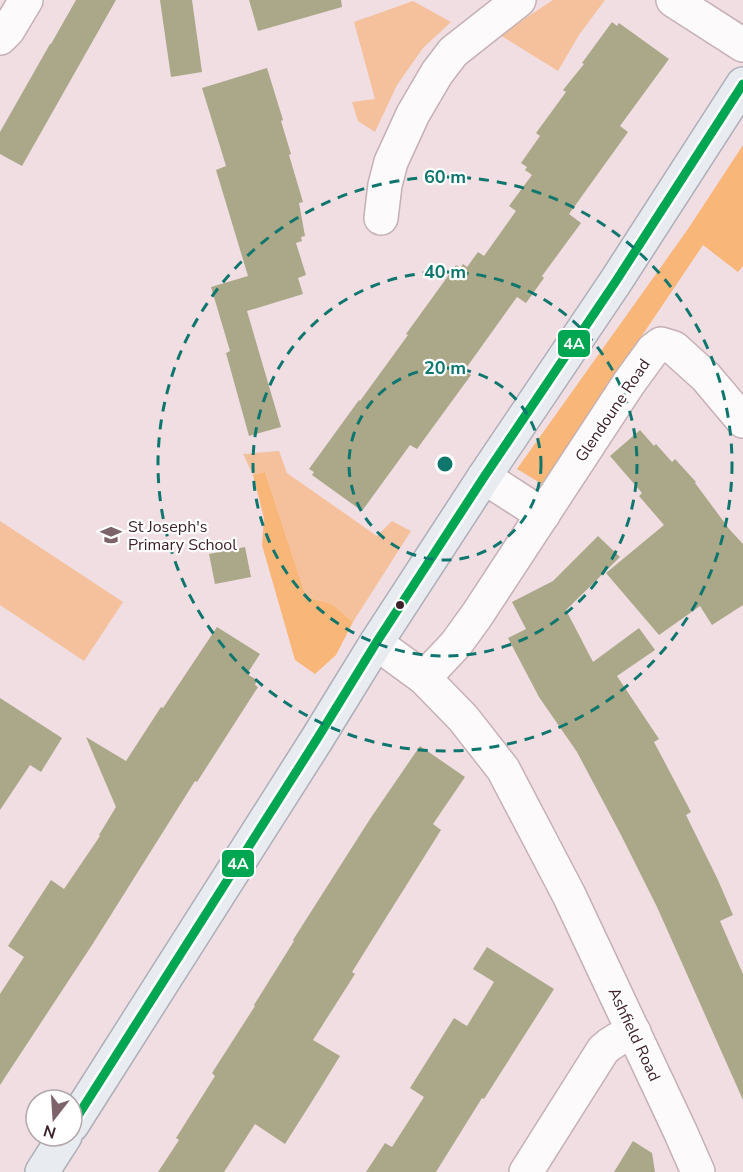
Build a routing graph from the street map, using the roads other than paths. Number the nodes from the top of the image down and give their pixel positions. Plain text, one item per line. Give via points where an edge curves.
1 (26, 0) edge
2 (519, 0) edge
3 (673, 0) edge
4 (0, 38) edge
5 (743, 45) edge
6 (743, 84) edge
7 (381, 218) dead end
8 (743, 421) edge
9 (483, 477) junction
10 (543, 515) junction
11 (376, 643) junction
12 (424, 678) junction
13 (634, 1032) junction
14 (84, 1106) edge
15 (57, 1148) edge
16 (42, 1172) edge
17 (526, 1172) edge
18 (698, 1172) edge

1 - 4 street
2 - 7 street via 453,52 437,73 391,162
3 - 5 street
6 - 9 main road
8 - 10 street, Glendoune Road via 706,377 674,348 661,344 629,383
9 - 10 street
9 - 11 main road
10 - 12 street, Glendoune Road via 456,644
11 - 12 street, Ashfield Road
11 - 14 main road
12 - 13 street, Ashfield Road via 463,718 502,769 569,895
13 - 17 street via 603,1050
13 - 18 street, Ashfield Road
15 - 16 main road

